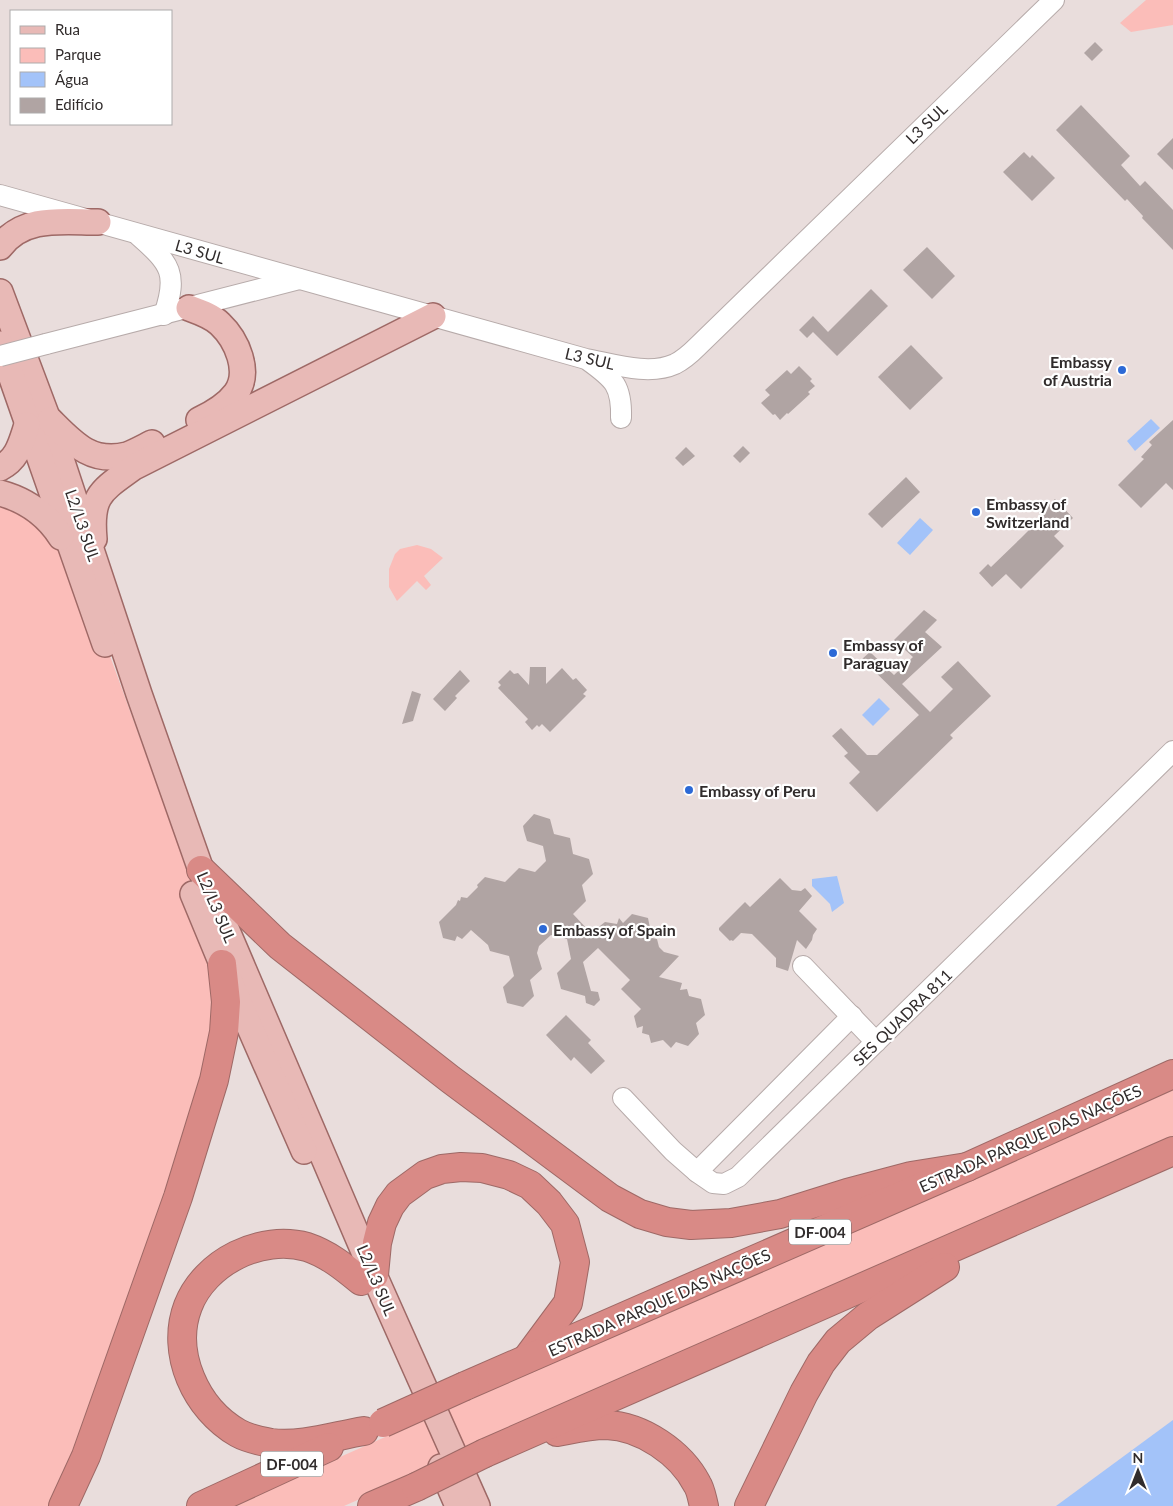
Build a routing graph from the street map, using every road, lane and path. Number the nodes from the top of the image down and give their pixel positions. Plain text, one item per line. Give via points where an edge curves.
1 (1054, 0) edge
2 (0, 195) edge
3 (98, 222) junction
4 (136, 233) junction
5 (0, 247) edge
6 (299, 280) junction
7 (0, 292) edge
8 (189, 308) junction
9 (164, 315) junction
10 (433, 316) junction
11 (0, 344) edge
12 (0, 356) edge
13 (586, 359) junction
14 (621, 418) dead end
15 (37, 421) junction
16 (0, 468) edge
17 (0, 493) edge
18 (85, 559) junction
19 (1173, 751) edge
20 (201, 870) junction
21 (222, 964) junction
22 (803, 966) dead end
23 (852, 1016) junction
24 (876, 1042) junction
25 (1173, 1074) edge
26 (623, 1098) dead end
27 (1173, 1151) edge
28 (967, 1167) junction
29 (697, 1172) junction
30 (1037, 1212) junction
31 (368, 1278) junction
32 (526, 1360) junction
33 (373, 1427) junction
34 (491, 1450) junction
35 (63, 1506) edge
36 (201, 1506) edge
37 (372, 1506) edge
38 (458, 1506) edge
39 (477, 1506) edge
40 (704, 1506) edge
41 (749, 1506) edge

1 - 13 street, L3 SUL via 678,363 666,368 640,368
2 - 3 street, L3 SUL
3 - 4 street, L3 SUL
3 - 5 main road via 35,224 20,228
4 - 6 street, L3 SUL
4 - 9 street via 155,250 170,273 172,287
6 - 8 street
6 - 10 street, L3 SUL
7 - 15 main road, L2/L3 SUL
8 - 9 street
8 - 15 main road via 219,323 232,339 241,362 242,380 236,393 222,406 128,454 112,457 96,456
9 - 12 street, bridge
10 - 13 street, L3 SUL
10 - 18 main road via 128,472 109,486 96,502
11 - 15 main road, L2/L3 SUL
13 - 14 street via 616,385
15 - 16 main road via 18,452
15 - 18 main road, L2/L3 SUL
17 - 18 main road via 35,508
18 - 20 main road, L2/L3 SUL via 139,694
18 - 21 main road, L2/L3 SUL via 187,879
19 - 24 street, SES QUADRA 811
20 - 28 highway via 280,946 380,1025 610,1198 640,1214 691,1225 731,1223 780,1214 911,1176
20 - 31 main road, L2/L3 SUL via 290,1075
21 - 31 main road, L2/L3 SUL
21 - 35 highway via 226,1002 224,1032 214,1080 171,1216 86,1456
22 - 23 street
23 - 24 street
23 - 29 street
24 - 29 street, SES QUADRA 811 via 738,1177 724,1184 712,1183
25 - 28 highway, ESTRADA PARQUE DAS NAÇÕES / DF-004
26 - 29 street, SES QUADRA 811
27 - 30 highway
28 - 32 highway, ESTRADA PARQUE DAS NAÇÕES / DF-004
30 - 34 highway
30 - 41 highway via 905,1291 838,1341 804,1393
31 - 32 highway via 380,1230 390,1206 399,1194 425,1175 452,1168 482,1168 509,1175 530,1186 565,1224 574,1262 568,1303
31 - 33 highway via 305,1247 271,1245 241,1253 214,1270 195,1293 185,1318 184,1348 190,1375 202,1400 216,1416 240,1434 270,1443 289,1444
31 - 38 main road, L2/L3 SUL
31 - 39 main road, L2/L3 SUL
32 - 33 highway, ESTRADA PARQUE DAS NAÇÕES / DF-004, bridge
33 - 36 highway, ESTRADA PARQUE DAS NAÇÕES / DF-004
34 - 37 highway, bridge
34 - 40 highway via 581,1427 608,1425 631,1431 660,1444 681,1460 698,1485

